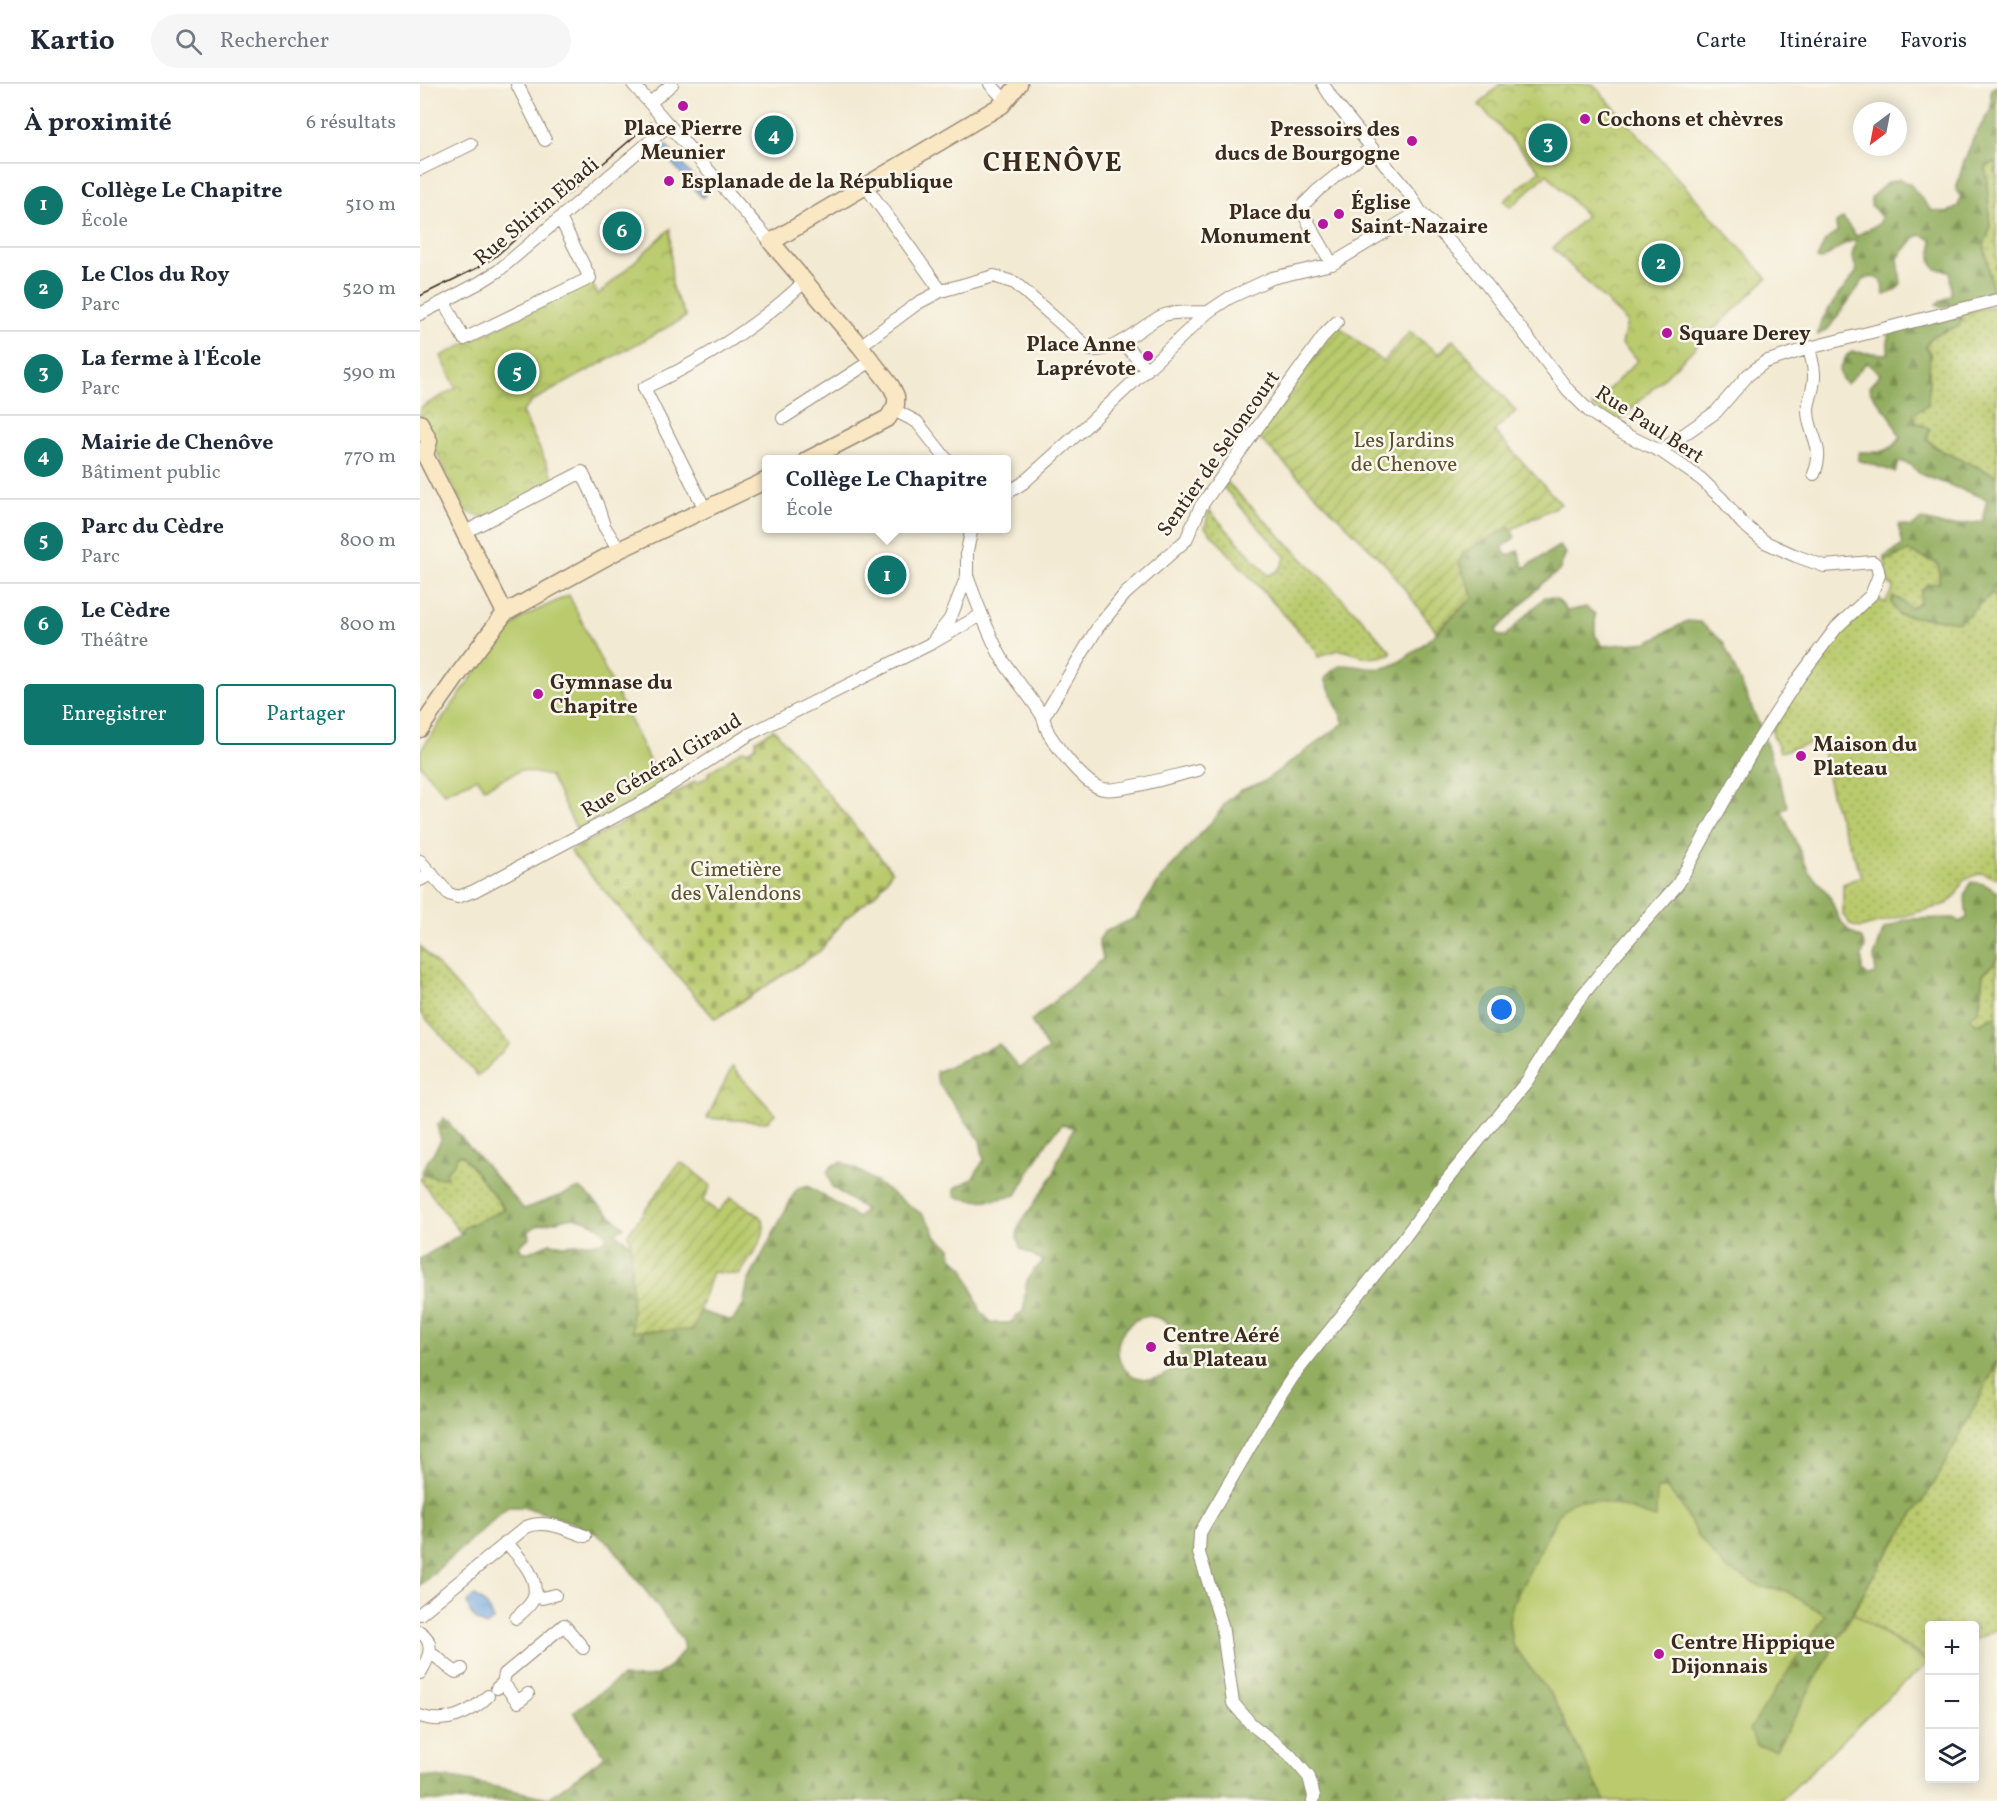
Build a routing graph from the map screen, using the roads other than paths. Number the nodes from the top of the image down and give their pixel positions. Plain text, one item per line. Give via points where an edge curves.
1 (517, 84) edge
2 (633, 84) edge
3 (660, 84) edge
4 (672, 84) edge
5 (990, 84) edge
6 (1019, 84) edge
7 (1323, 84) edge
8 (647, 100) junction
9 (1005, 101) junction
10 (669, 125) junction
11 (545, 140) dead end
12 (471, 144) dead end
13 (1371, 148) junction
14 (420, 169) edge
15 (866, 185) junction
16 (1420, 211) junction
17 (560, 218) junction
18 (771, 242) junction
19 (1332, 264) junction
20 (804, 282) junction
21 (941, 291) junction
22 (1997, 300) edge
23 (444, 302) junction
24 (1208, 312) junction
25 (420, 314) edge
26 (1337, 322) dead end
27 (1122, 341) junction
28 (860, 346) junction
29 (1809, 348) junction
30 (872, 361) junction
31 (1147, 370) junction
32 (894, 410) junction
33 (783, 418) dead end
34 (420, 423) edge
35 (1662, 452) junction
36 (423, 453) edge
37 (815, 455) edge
38 (944, 455) edge
39 (1814, 474) dead end
40 (762, 482) edge
41 (1011, 490) edge
42 (705, 509) junction
43 (465, 532) junction
44 (971, 533) edge
45 (619, 550) junction
46 (967, 576) junction
47 (505, 613) junction
48 (981, 615) junction
49 (932, 643) junction
50 (1043, 718) junction
51 (420, 729) edge
52 (1198, 770) dead end
53 (420, 861) edge
54 (432, 874) junction
55 (420, 880) edge
56 (585, 1536) dead end
57 (506, 1542) junction
58 (555, 1595) dead end
59 (534, 1596) junction
60 (420, 1614) edge
61 (516, 1618) dead end
62 (420, 1632) edge
63 (584, 1648) dead end
64 (430, 1653) junction
65 (462, 1669) dead end
66 (420, 1673) edge
67 (496, 1689) junction
68 (528, 1694) dead end
69 (420, 1716) edge
70 (1313, 1801) edge

1 - 11 street
2 - 8 street
3 - 8 street
4 - 8 street
5 - 9 street
6 - 9 street
7 - 13 street, Rue Paul Bert
8 - 10 street
9 - 15 street
10 - 17 street, Rue Shirin Ebadi
10 - 18 street
12 - 14 street
13 - 16 street, Rue Paul Bert
13 - 19 street via 1300,208
15 - 18 street
15 - 21 street
16 - 19 street
16 - 35 street, Rue Paul Bert via 1470,263 1561,381 1590,412
17 - 23 street, Rue Shirin Ebadi via 498,271
17 - 23 street via 590,278 464,339
18 - 20 street
19 - 24 street via 1272,278
20 - 28 street
20 - 42 street via 736,336 644,388
21 - 27 street via 994,276 1005,278 1091,350
21 - 28 street
22 - 29 street
23 - 25 street, Rue Shirin Ebadi
24 - 27 street via 1164,315
24 - 31 street
26 - 50 street, Sentier de Seloncourt via 1201,506 1186,540 1125,594 1098,627
27 - 31 street
28 - 30 street
29 - 35 street via 1774,358 1754,369 1716,412
29 - 39 street via 1814,379 1809,417 1819,448
30 - 32 street via 894,392
30 - 33 street
31 - 41 street
32 - 37 street via 878,424
32 - 38 street via 917,422
34 - 36 street via 429,441
35 - 70 street, Rue Paul Bert via 1701,479 1765,542 1824,566 1875,564 1878,580 1871,595 1824,643 1765,730 1678,884 1588,988 1527,1081 1294,1375 1200,1533 1199,1553 1222,1625 1233,1703 1309,1777
36 - 43 street
40 - 42 street
42 - 45 street
43 - 45 street via 582,472 604,526
43 - 47 street
44 - 46 street, Rue Général Giraud
45 - 47 street
46 - 48 street
46 - 49 street, Rue Général Giraud via 950,619
47 - 51 street
48 - 49 street, Rue Général Giraud
48 - 50 street via 1001,657
49 - 54 street, Rue Général Giraud via 750,735 650,798 474,891 458,897 449,894
50 - 52 street via 1048,732 1079,772 1105,790
53 - 54 street, Rue Général Giraud
54 - 55 street
56 - 57 street via 535,1524
57 - 59 street via 530,1572
57 - 60 street
58 - 59 street
59 - 61 street
62 - 64 street via 427,1638
63 - 67 street via 564,1625 505,1674
64 - 65 street via 456,1672
64 - 66 street
67 - 68 street via 518,1702
67 - 69 street via 477,1707 456,1717 431,1720

